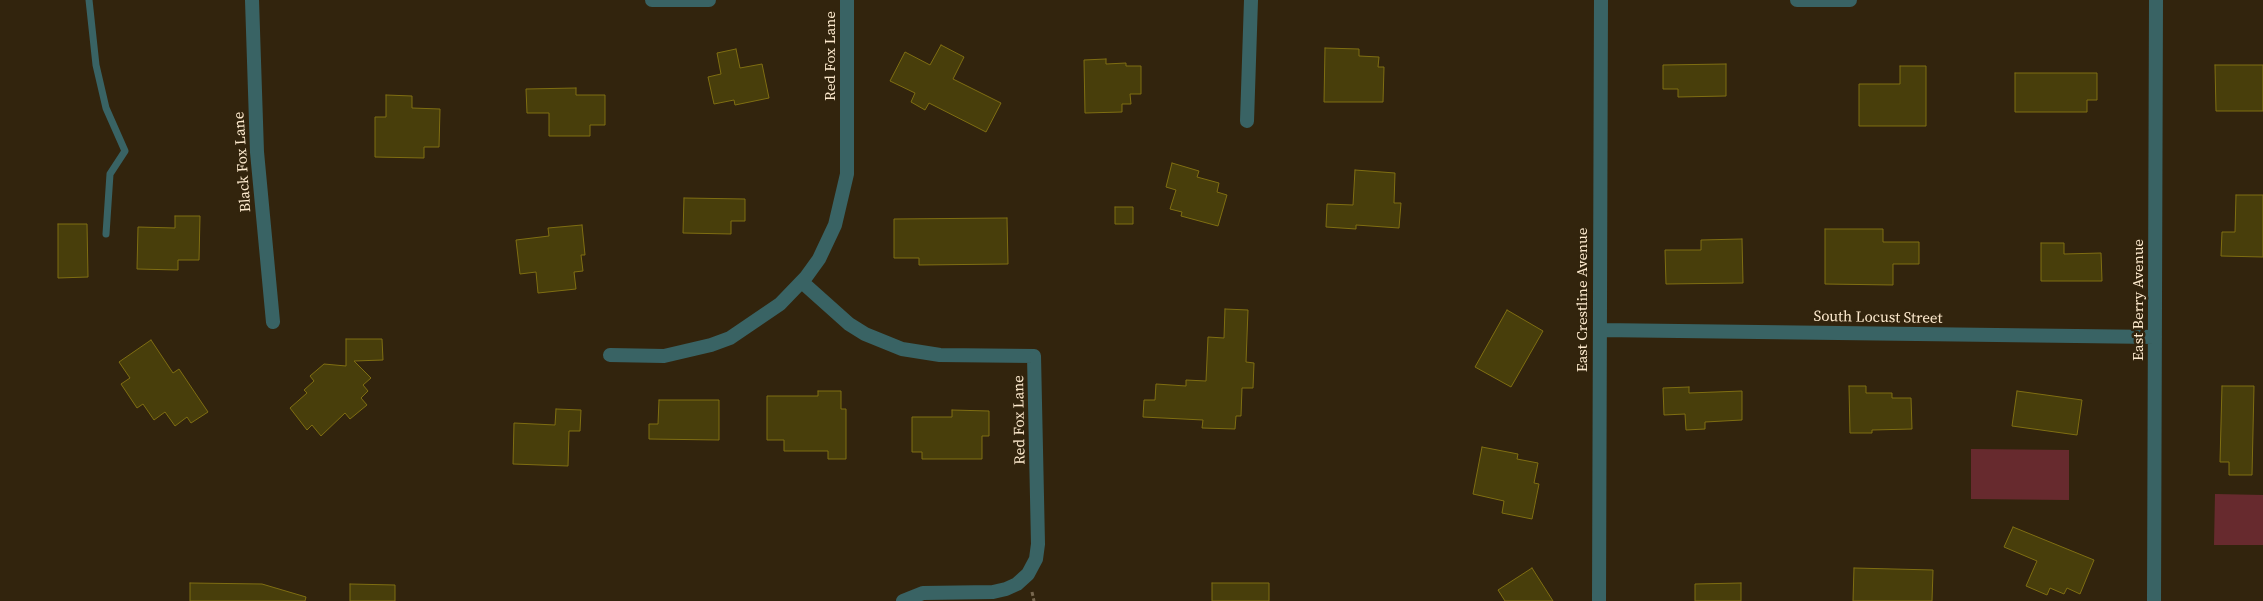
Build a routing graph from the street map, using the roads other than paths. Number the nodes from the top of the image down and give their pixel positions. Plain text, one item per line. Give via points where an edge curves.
1 (89, 0) edge
2 (252, 0) edge
3 (652, 0) edge
4 (709, 0) edge
5 (847, 0) edge
6 (1250, 0) edge
7 (1600, 0) edge
8 (1797, 0) edge
9 (1850, 0) edge
10 (2156, 0) edge
11 (1247, 121) dead end
12 (106, 234) dead end
13 (802, 282) junction
14 (273, 322) dead end
15 (1600, 330) junction
16 (2155, 337) junction
17 (610, 355) dead end
18 (903, 601) edge
19 (1599, 601) edge
20 (2154, 601) edge

1 - 12 lane via 96,65 106,108 125,151 110,174
2 - 14 street, Black Fox Lane via 257,152
3 - 4 street
5 - 13 street, Red Fox Lane via 847,174 835,225 819,259
6 - 11 street
7 - 15 street, East Crestline Avenue
8 - 9 street
10 - 16 street, East Berry Avenue
13 - 17 street, Red Fox Lane via 780,304 747,328 711,345 664,356
13 - 18 street, Red Fox Lane via 849,324 902,349 940,355 1034,356 1038,544 1036,559 1028,574 1017,584 1000,591 923,593
15 - 16 street, South Locust Street
15 - 19 street, East Crestline Avenue
16 - 20 street, East Berry Avenue

